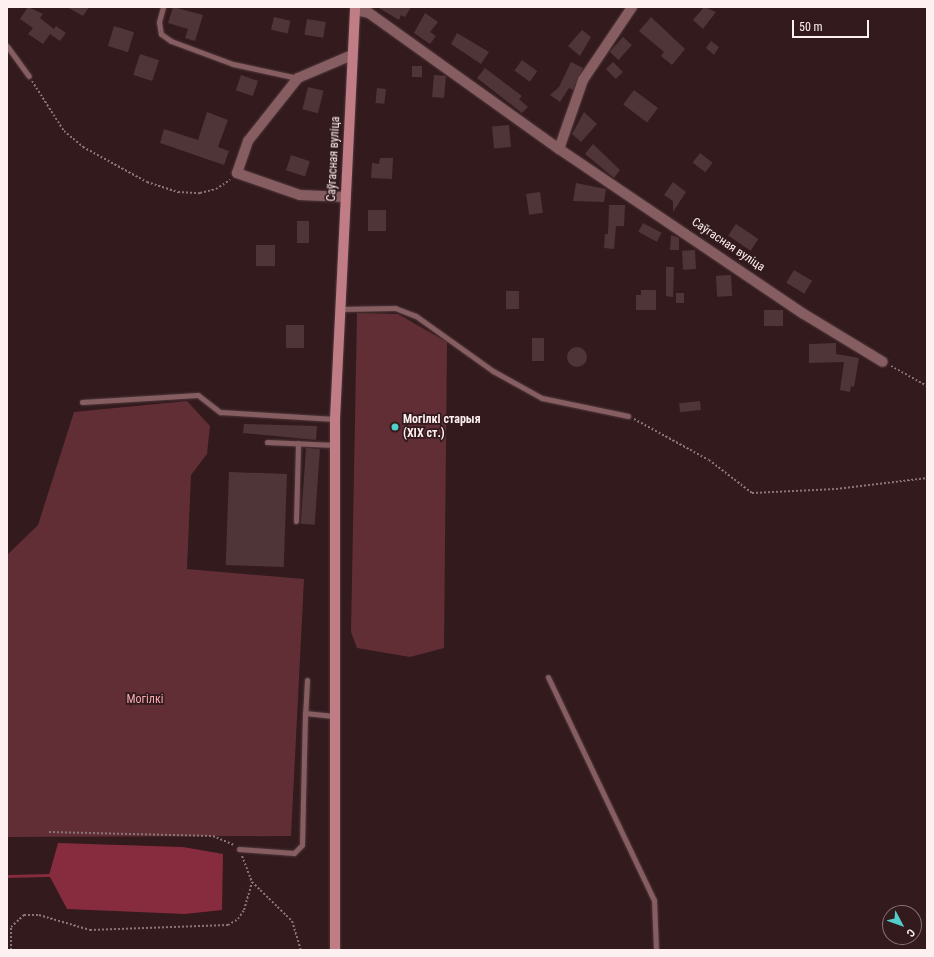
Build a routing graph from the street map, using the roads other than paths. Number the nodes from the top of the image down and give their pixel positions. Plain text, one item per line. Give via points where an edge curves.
1 (163, 7) edge
2 (632, 7) edge
3 (355, 8) edge
4 (7, 46) edge
5 (352, 55) junction
6 (29, 76) road end
7 (298, 78) junction
8 (559, 149) junction
9 (345, 197) junction
10 (340, 309) junction
11 (883, 362) road end
12 (82, 402) dead end
13 (628, 416) road end
14 (335, 419) junction
15 (267, 442) dead end
16 (298, 443) junction
17 (335, 445) junction
18 (296, 522) dead end
19 (548, 677) dead end
20 (307, 680) dead end
21 (305, 713) junction
22 (336, 716) junction
23 (239, 849) road end
24 (335, 950) edge
25 (656, 950) edge

1 - 7 lane via 159,22 161,34 171,41 234,64
2 - 8 street via 583,80
3 - 5 main road, Саўгасная вуліца
3 - 8 street, Саўгасная вуліца via 369,13
4 - 6 lane
5 - 7 street
5 - 9 main road, Саўгасная вуліца
7 - 9 street via 248,141 237,173 300,195
8 - 11 street, Саўгасная вуліца via 804,314
9 - 10 main road, Саўгасная вуліца
10 - 13 lane via 394,308 416,316 493,371 542,398
10 - 14 main road, Саўгасная вуліца
12 - 14 lane via 198,395 220,412
14 - 17 main road, Саўгасная вуліца
15 - 16 lane
16 - 17 lane
16 - 18 lane
17 - 22 main road, Саўгасная вуліца
19 - 25 lane via 654,900
20 - 21 lane
21 - 22 lane
21 - 23 lane via 302,845 294,853
22 - 24 main road, Саўгасная вуліца

